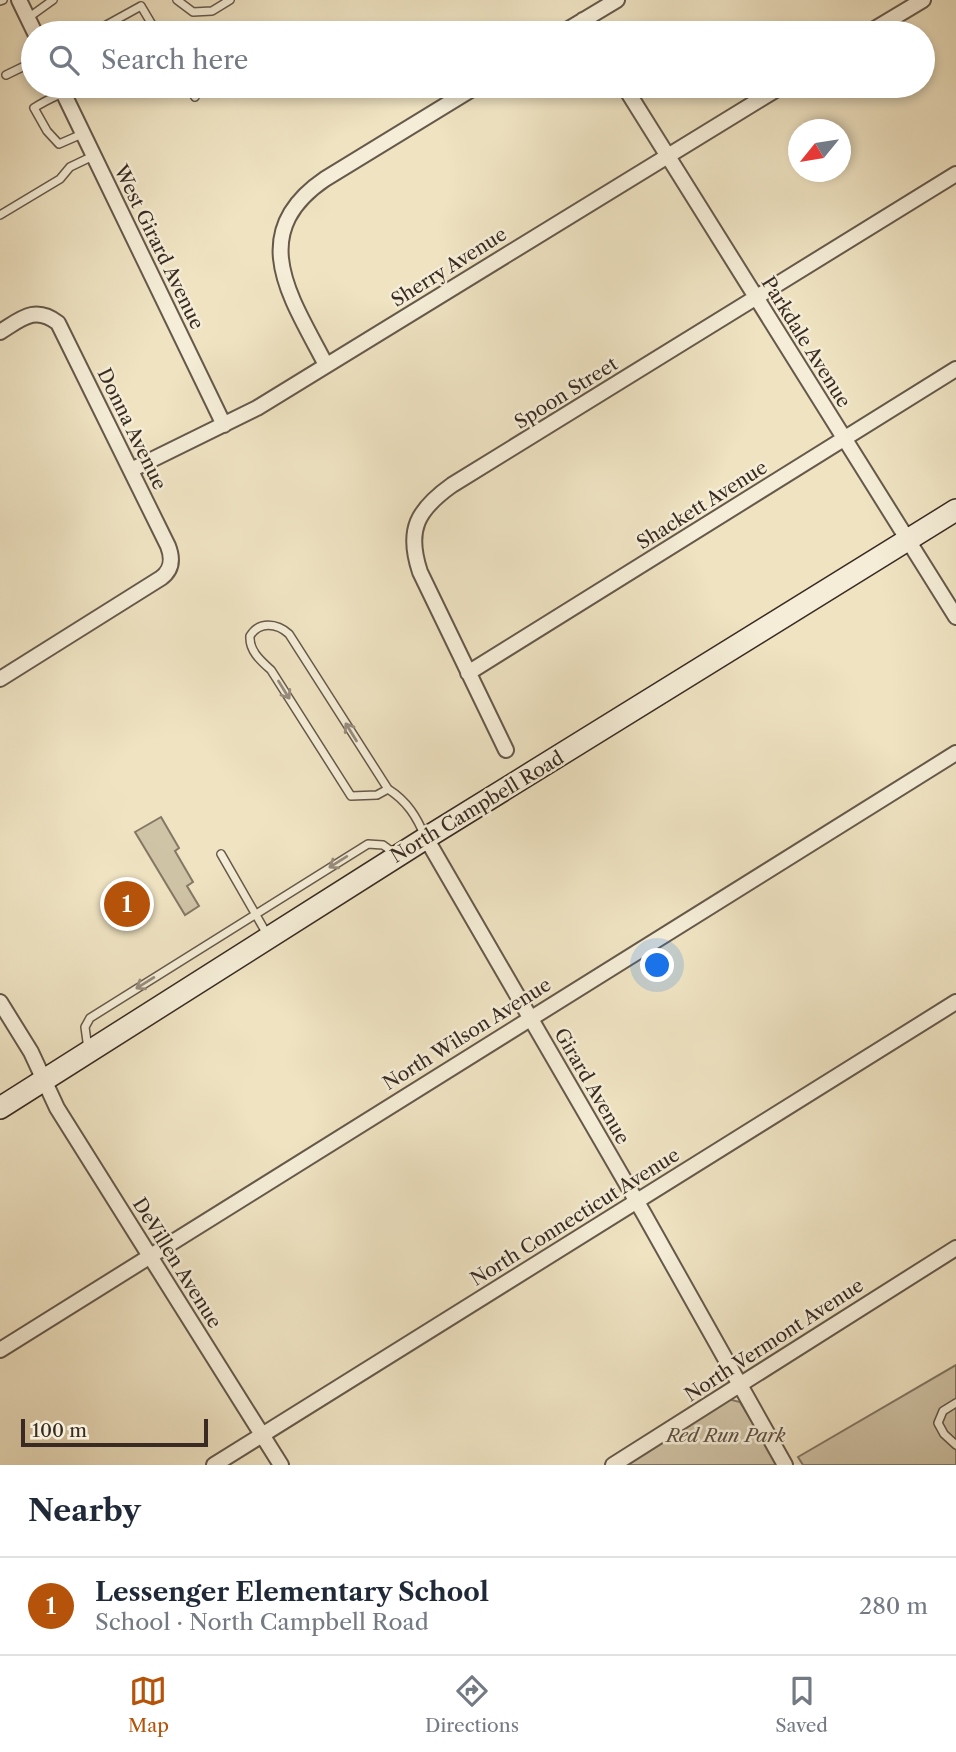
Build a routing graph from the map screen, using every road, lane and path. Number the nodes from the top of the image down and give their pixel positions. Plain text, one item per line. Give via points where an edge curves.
1 (19, 0) edge
2 (53, 0) edge
3 (177, 0) edge
4 (230, 0) edge
5 (617, 0) edge
6 (923, 0) edge
7 (27, 18) junction
8 (29, 21) edge
9 (114, 21) edge
10 (150, 21) edge
11 (594, 21) edge
12 (888, 21) edge
13 (21, 68) edge
14 (6, 75) dead end
15 (49, 98) edge
16 (70, 98) edge
17 (457, 98) edge
18 (632, 98) edge
19 (762, 98) edge
20 (83, 134) junction
21 (668, 155) junction
22 (94, 156) junction
23 (956, 174) edge
24 (0, 215) edge
25 (757, 298) junction
26 (0, 332) edge
27 (326, 365) junction
28 (956, 369) edge
29 (225, 425) junction
30 (844, 439) junction
31 (131, 470) junction
32 (956, 510) edge
33 (908, 541) junction
34 (956, 617) edge
35 (468, 673) junction
36 (0, 679) edge
37 (506, 750) dead end
38 (956, 753) edge
39 (388, 789) junction
40 (426, 838) junction
41 (221, 854) dead end
42 (398, 856) junction
43 (256, 914) junction
44 (268, 937) junction
45 (0, 1002) edge
46 (956, 1002) edge
47 (530, 1018) junction
48 (88, 1053) junction
49 (43, 1080) junction
50 (0, 1108) edge
51 (637, 1201) junction
52 (956, 1248) edge
53 (150, 1256) junction
54 (0, 1350) edge
55 (741, 1385) junction
56 (956, 1403) edge
57 (262, 1435) junction
58 (956, 1445) edge
59 (214, 1465) edge
60 (281, 1465) edge
61 (613, 1465) edge
62 (785, 1465) edge

1 - 7 street
2 - 7 lane
3 - 4 lane via 193,12 212,11
5 - 11 street
6 - 12 street
7 - 8 street
9 - 10 lane via 141,6
13 - 14 lane
15 - 20 lane via 34,108 59,144
16 - 20 street, West Girard Avenue
17 - 27 street via 311,188 294,205 279,249 282,271
18 - 21 street, Parkdale Avenue
19 - 21 street, Sherry Avenue
20 - 22 street, West Girard Avenue
21 - 25 street, Parkdale Avenue
21 - 27 street, Sherry Avenue
22 - 24 lane
22 - 29 street, West Girard Avenue
23 - 25 street, Spoon Street
25 - 30 street, Parkdale Avenue
25 - 35 street, Spoon Street via 452,485 424,509 413,537 414,553
26 - 31 street, Donna Avenue via 29,315 44,314 58,323
27 - 29 street, Sherry Avenue
28 - 30 street, Shackett Avenue
29 - 31 street, Sherry Avenue
30 - 33 street, Parkdale Avenue
30 - 35 street, Shackett Avenue
31 - 36 street, Donna Avenue via 171,553 169,569 154,583
32 - 33 street, North Campbell Road
33 - 34 street, Parkdale Avenue
33 - 40 street, North Campbell Road
35 - 37 street, Spoon Street
38 - 47 street, North Wilson Avenue
39 -> 39 lane via 289,634 279,626 257,627 250,636 251,648 271,670 351,796 377,795
39 - 40 lane via 406,803
40 - 42 street, North Campbell Road
40 - 47 street, Girard Avenue
41 - 43 lane
42 -> 43 lane via 383,845 368,844
42 - 44 street, North Campbell Road
43 - 44 lane
43 -> 48 lane via 90,1018 85,1027
44 - 48 street, North Campbell Road
45 - 49 street, DeVillen Avenue
46 - 51 street, North Connecticut Avenue
47 - 51 street, Girard Avenue
47 - 53 street, North Wilson Avenue
48 - 49 street, North Campbell Road
49 - 50 street, North Campbell Road
49 - 53 street, DeVillen Avenue
51 - 55 street, Girard Avenue
51 - 57 street, North Connecticut Avenue
52 - 55 street, North Vermont Avenue
53 - 54 street, North Wilson Avenue
53 - 57 street, DeVillen Avenue
55 - 61 street, North Vermont Avenue
55 - 62 street, Girard Avenue
56 - 58 lane via 943,1411 938,1423
57 - 59 street, North Connecticut Avenue
57 - 60 street, DeVillen Avenue

